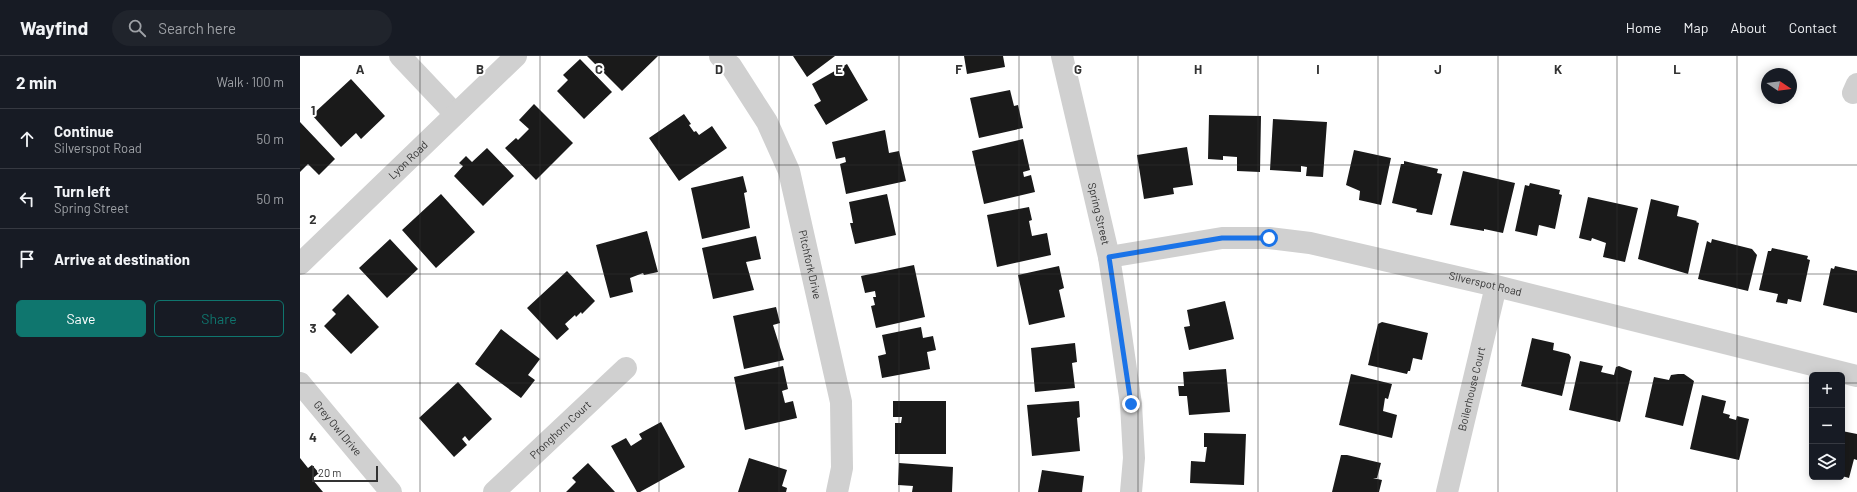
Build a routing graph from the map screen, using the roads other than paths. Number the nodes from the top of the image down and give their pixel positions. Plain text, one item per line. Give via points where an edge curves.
1 (400, 56) edge
2 (516, 56) edge
3 (720, 56) edge
4 (1062, 56) edge
5 (455, 114) junction
6 (1109, 257) junction
7 (300, 264) edge
8 (1496, 286) junction
9 (626, 368) dead end
10 (1857, 376) edge
11 (300, 383) edge
12 (391, 492) edge
13 (494, 492) edge
14 (837, 492) edge
15 (1131, 492) edge
16 (1447, 492) edge

1 - 5 street
2 - 5 street, Lyon Road
3 - 14 street, Pitchfork Drive via 731,66 767,122 790,171 841,402 842,468
4 - 6 street, Spring Street
5 - 7 street, Lyon Road
6 - 8 street, Silverspot Road via 1222,238 1269,238 1310,243
6 - 15 street, Spring Street via 1131,404 1134,458
8 - 10 street, Silverspot Road
8 - 16 street, Boilerhouse Court
9 - 13 street, Pronghorn Court
11 - 12 street, Grey Owl Drive

